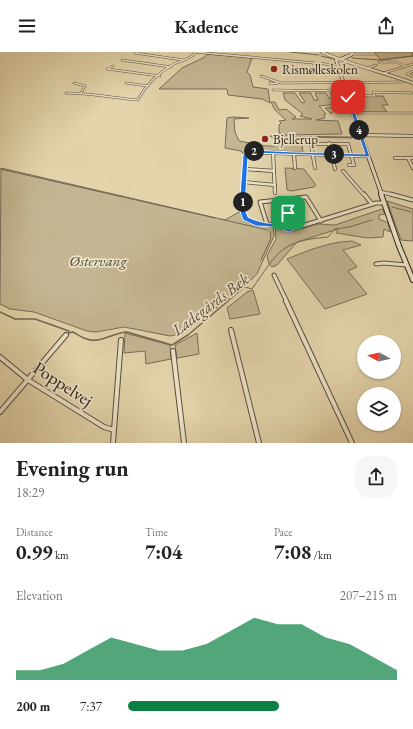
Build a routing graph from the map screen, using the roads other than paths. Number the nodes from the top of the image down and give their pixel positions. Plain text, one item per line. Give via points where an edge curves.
1 (137, 52) edge
2 (196, 52) edge
3 (322, 52) edge
4 (352, 53) edge
5 (375, 54) dead end
6 (122, 60) dead end
7 (183, 60) junction
8 (338, 61) junction
9 (379, 62) dead end
10 (314, 63) junction
11 (376, 64) dead end
12 (413, 64) edge
13 (113, 66) dead end
14 (171, 66) junction
15 (406, 66) junction
16 (318, 69) dead end
17 (366, 69) junction
18 (413, 72) edge
19 (384, 73) junction
20 (160, 76) junction
21 (262, 76) dead end
22 (413, 76) edge
23 (358, 78) dead end
24 (270, 82) dead end
25 (343, 82) junction
26 (360, 82) junction
27 (403, 82) dead end
28 (74, 83) dead end
29 (126, 83) dead end
30 (278, 83) junction
31 (413, 83) edge
32 (148, 86) junction
33 (273, 90) dead end
34 (346, 90) junction
35 (66, 93) dead end
36 (81, 93) junction
37 (412, 93) edge
38 (348, 95) junction
39 (354, 113) junction
40 (413, 113) edge
41 (361, 135) junction
42 (413, 136) edge
43 (329, 143) junction
44 (273, 152) junction
45 (313, 153) junction
46 (294, 154) junction
47 (331, 154) junction
48 (351, 154) junction
49 (368, 156) junction
50 (395, 158) dead end
51 (408, 158) junction
52 (413, 158) edge
53 (349, 165) dead end
54 (295, 168) dead end
55 (315, 168) dead end
56 (413, 168) edge
57 (245, 169) junction
58 (335, 169) dead end
59 (274, 171) junction
60 (343, 171) dead end
61 (244, 182) junction
62 (274, 185) junction
63 (381, 192) junction
64 (275, 193) dead end
65 (283, 200) junction
66 (413, 200) edge
67 (385, 203) junction
68 (372, 204) junction
69 (321, 221) junction
70 (266, 224) junction
71 (294, 229) junction
72 (376, 264) dead end
73 (406, 265) junction
74 (274, 275) dead end
75 (413, 280) edge
76 (231, 330) dead end
77 (66, 335) dead end
78 (122, 340) dead end
79 (173, 351) dead end
80 (0, 357) edge
81 (28, 380) junction
82 (0, 412) edge
83 (114, 430) junction
84 (114, 443) edge
85 (184, 443) edge
86 (259, 443) edge
87 (352, 443) edge

1 - 7 street via 135,53
2 - 7 street
2 - 10 street
3 - 8 street
4 - 5 street
4 - 8 street
6 - 14 street
7 - 14 street
8 - 10 street
8 - 17 street
8 - 25 street
9 - 15 street via 397,62
10 - 16 street via 314,68
11 - 17 street
12 - 15 street
13 - 20 street via 107,69
14 - 20 street
15 - 19 street
17 - 19 street
18 - 22 street via 407,74
19 - 31 street
20 - 32 street
21 - 30 street
23 - 26 street
24 - 30 street
25 - 26 street
25 - 30 street
25 - 34 street
26 - 27 street
28 - 36 street via 85,86
29 - 32 street
32 - 36 street via 141,92 138,100
33 - 34 street
34 - 38 street
35 - 36 street
37 - 38 street via 373,92 375,96
38 - 39 street
39 - 40 street
39 - 41 street
41 - 42 street
41 - 49 street
43 - 45 street via 311,144
43 - 47 street
43 - 48 street via 348,144
44 - 46 street
44 - 57 street via 249,152 246,155
44 - 59 street
45 - 46 street
45 - 47 street
45 - 55 street
46 - 54 street
47 - 48 street
47 - 58 street
48 - 49 street
48 - 53 street via 354,165
49 - 63 street
50 - 51 street
51 - 52 street
51 - 56 street
57 - 59 street
57 - 61 street
59 - 62 street
60 - 68 street
61 - 62 street
61 - 70 street via 243,214 251,222
62 - 64 street
63 - 66 street
63 - 67 street
65 - 69 street via 306,197
65 - 70 street via 260,202
65 - 71 street
67 - 68 street
67 - 73 street
68 - 69 street
69 - 71 street
70 - 71 street
72 - 73 street
73 - 75 street
74 - 87 street
76 - 86 street
77 - 81 street
78 - 83 street
79 - 85 street
80 - 81 street, Poppelvej
81 - 82 street
81 - 83 street, Poppelvej via 104,427
83 - 84 street

